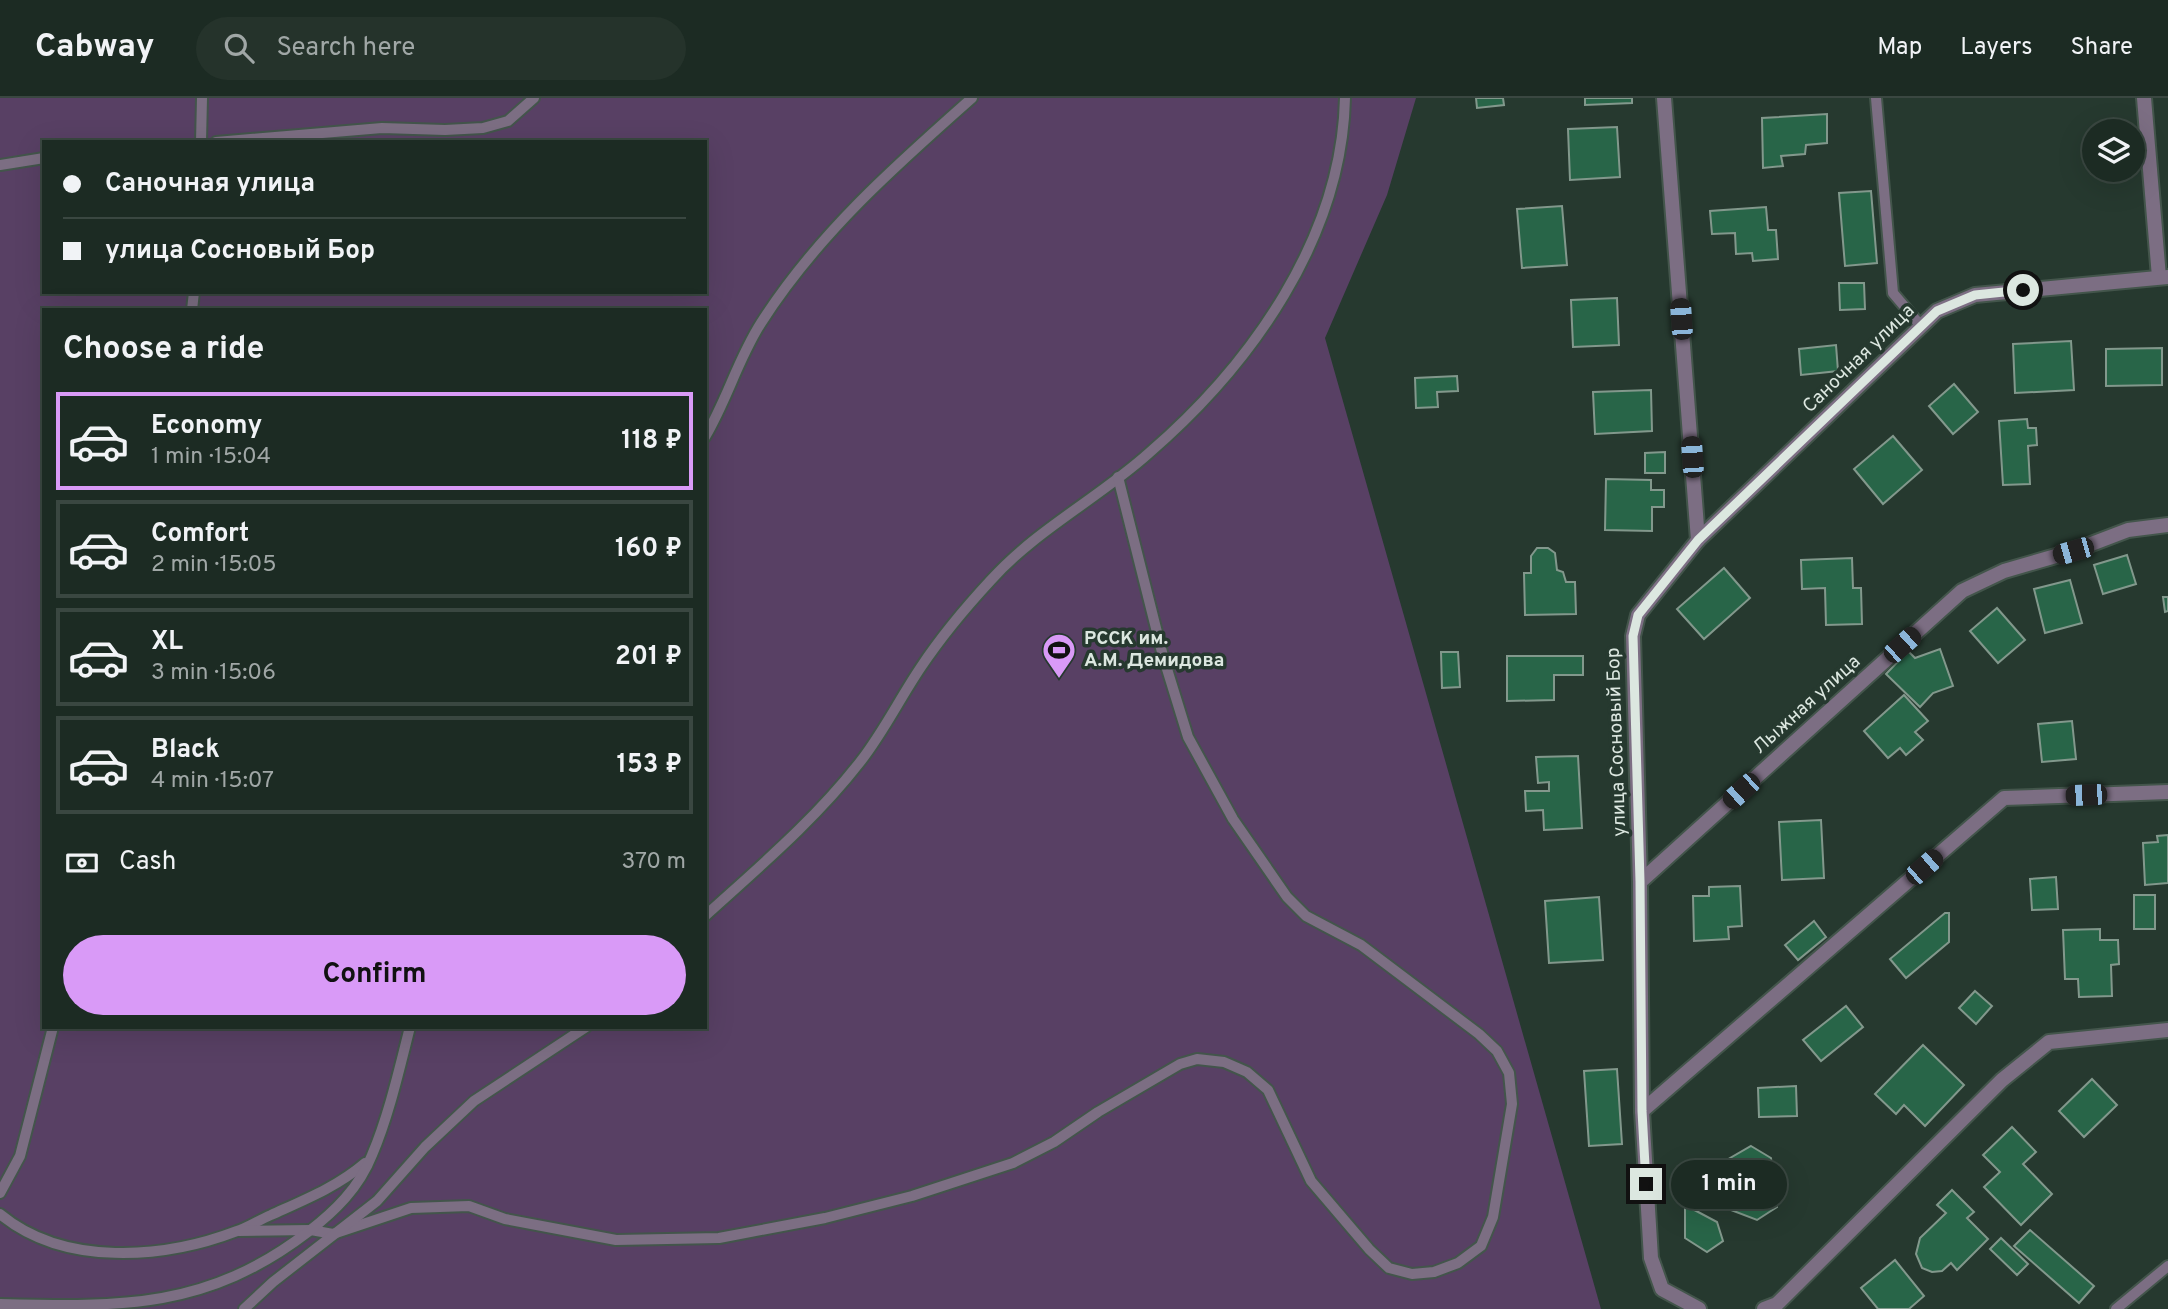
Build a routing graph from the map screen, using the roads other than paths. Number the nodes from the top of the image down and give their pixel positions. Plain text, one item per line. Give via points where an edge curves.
1 (202, 98) edge
2 (534, 98) edge
3 (972, 98) edge
4 (1345, 98) edge
5 (1664, 98) edge
6 (1876, 98) edge
7 (2144, 98) edge
8 (201, 140) edge
9 (240, 140) edge
10 (42, 158) edge
11 (0, 165) edge
12 (2163, 277) edge
13 (1921, 326) junction
14 (707, 433) edge
15 (1118, 477) junction
16 (2168, 525) edge
17 (1698, 540) junction
18 (2168, 792) edge
19 (1640, 881) junction
20 (707, 914) edge
21 (53, 1029) edge
22 (409, 1029) edge
23 (583, 1029) edge
24 (2168, 1030) edge
25 (1642, 1111) junction
26 (372, 1156) junction
27 (0, 1193) edge
28 (0, 1214) edge
29 (311, 1230) junction
30 (239, 1231) junction
31 (333, 1234) junction
32 (275, 1256) junction
33 (2168, 1266) edge
34 (287, 1270) junction
35 (0, 1304) edge
36 (157, 1306) edge
37 (1694, 1308) edge
38 (244, 1309) edge
39 (1765, 1309) edge
40 (2116, 1309) edge

1 - 8 lane
2 - 9 lane via 508,121 483,128 382,128
3 - 14 lane via 825,237 761,323
4 - 15 lane via 1342,142 1329,193 1294,276 1265,326 1199,405
5 - 17 street
6 - 13 lane via 1893,293
7 - 12 street
10 - 11 lane
12 - 13 street, Саночная улица via 1975,295 1937,311
13 - 17 street, Саночная улица
15 - 20 lane via 1060,519 991,580 922,664 852,771 807,824
15 - 31 lane via 1188,737 1233,820 1287,897 1307,916 1361,945 1479,1034 1497,1051 1509,1073 1512,1104 1493,1217 1481,1246 1458,1263 1434,1272 1412,1274 1390,1268 1368,1249 1311,1181 1268,1090 1247,1072 1224,1062 1197,1059 1180,1064 1013,1163 825,1218 719,1238 616,1240 505,1219 469,1206 411,1208
16 - 19 street, Лыжная улица via 2128,530 2004,571 1962,591
17 - 19 street, улица Сосновый Бор via 1638,615 1633,636
18 - 25 street via 2004,798
19 - 25 street, улица Сосновый Бор
21 - 27 lane via 20,1156
22 - 26 lane
23 - 31 lane via 474,1101 377,1201
24 - 39 street via 2049,1042 2002,1080 1777,1304
25 - 37 street, улица Сосновый Бор via 1651,1258 1662,1289
26 - 29 lane via 354,1188
26 - 30 lane via 335,1185
28 - 30 lane via 54,1243 97,1252 171,1248
29 - 30 lane
29 - 31 lane
29 - 32 lane
31 - 34 lane
32 - 34 lane
32 - 36 lane via 210,1290
33 - 40 lane
34 - 38 lane
35 - 36 lane

